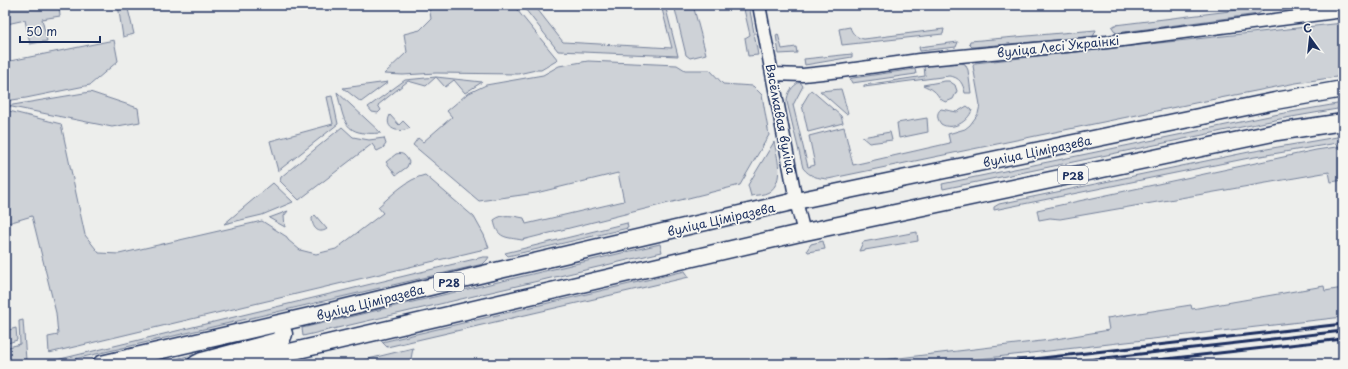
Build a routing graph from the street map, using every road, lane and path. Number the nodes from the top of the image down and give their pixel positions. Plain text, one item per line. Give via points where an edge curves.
1 (759, 5) edge
2 (1343, 11) edge
3 (773, 74) junction
4 (1343, 90) edge
5 (1343, 122) edge
6 (796, 201) junction
7 (804, 232) junction
8 (280, 323) junction
9 (102, 364) edge
10 (196, 364) edge
11 (238, 364) edge

1 - 3 street, Вясёлкавая вуліца
2 - 3 street, вуліца Лесі Украінкі via 1107,42 919,60 803,75
3 - 6 street, Вясёлкавая вуліца
4 - 6 main road, вуліца Ціміразева / Р28 via 1275,101
5 - 7 main road, Р28 via 1269,134
6 - 7 street, Вясёлкавая вуліца
6 - 8 main road, вуліца Ціміразева / Р28
7 - 11 main road, Р28
8 - 9 main road, вуліца Ціміразева / Р28
8 - 10 main road via 284,334 277,342

